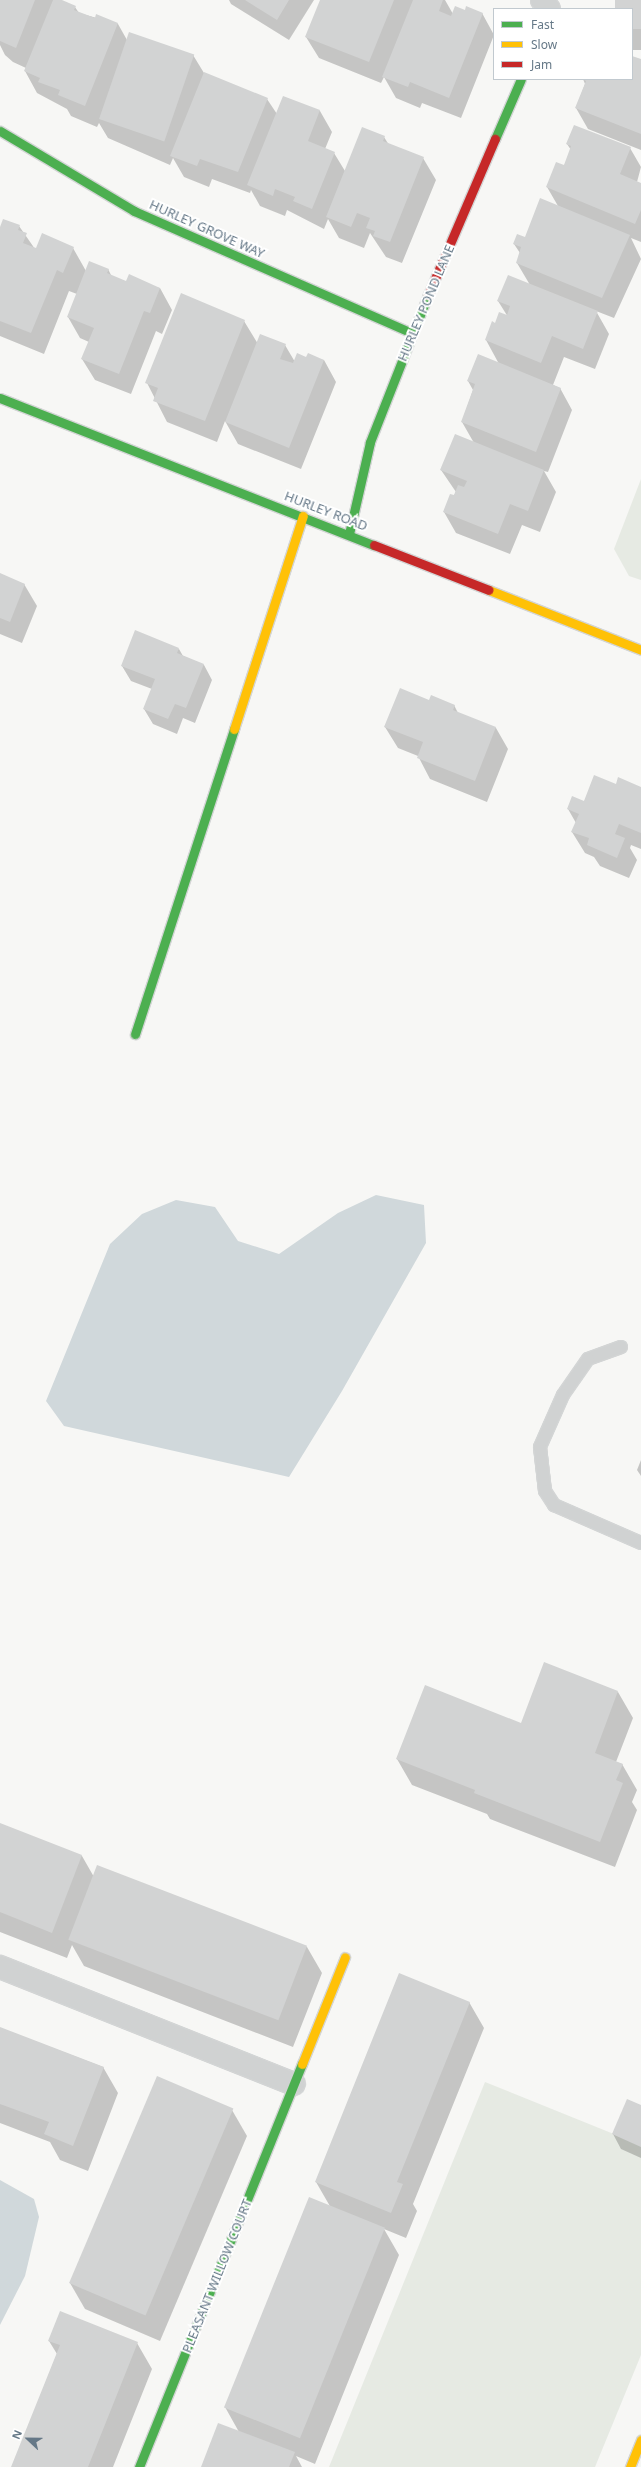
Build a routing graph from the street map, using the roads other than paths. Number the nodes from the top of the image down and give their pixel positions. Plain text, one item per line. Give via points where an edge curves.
1 (542, 0) edge
2 (548, 8) edge
3 (521, 80) edge
4 (0, 131) edge
5 (412, 333) junction
6 (0, 398) edge
7 (303, 516) junction
8 (349, 534) junction
9 (641, 650) edge
10 (135, 1034) dead end
11 (621, 1347) dead end
12 (641, 1543) edge
13 (345, 1957) dead end
14 (0, 1967) edge
15 (294, 2084) junction
16 (641, 2440) edge
17 (140, 2467) edge
18 (630, 2467) edge

1 - 2 street
3 - 5 street, HURLEY POND LANE
4 - 5 street, HURLEY GROVE WAY via 134,211
5 - 8 street, HURLEY POND LANE via 370,442
6 - 7 street, HURLEY ROAD
7 - 8 street, HURLEY ROAD
7 - 10 street
8 - 9 street, HURLEY ROAD
11 - 12 lane via 588,1359 564,1395 540,1447 545,1491 554,1505
13 - 15 street, PLEASANT WILLOW COURT
14 - 15 street
15 - 17 street, PLEASANT WILLOW COURT
16 - 18 street

